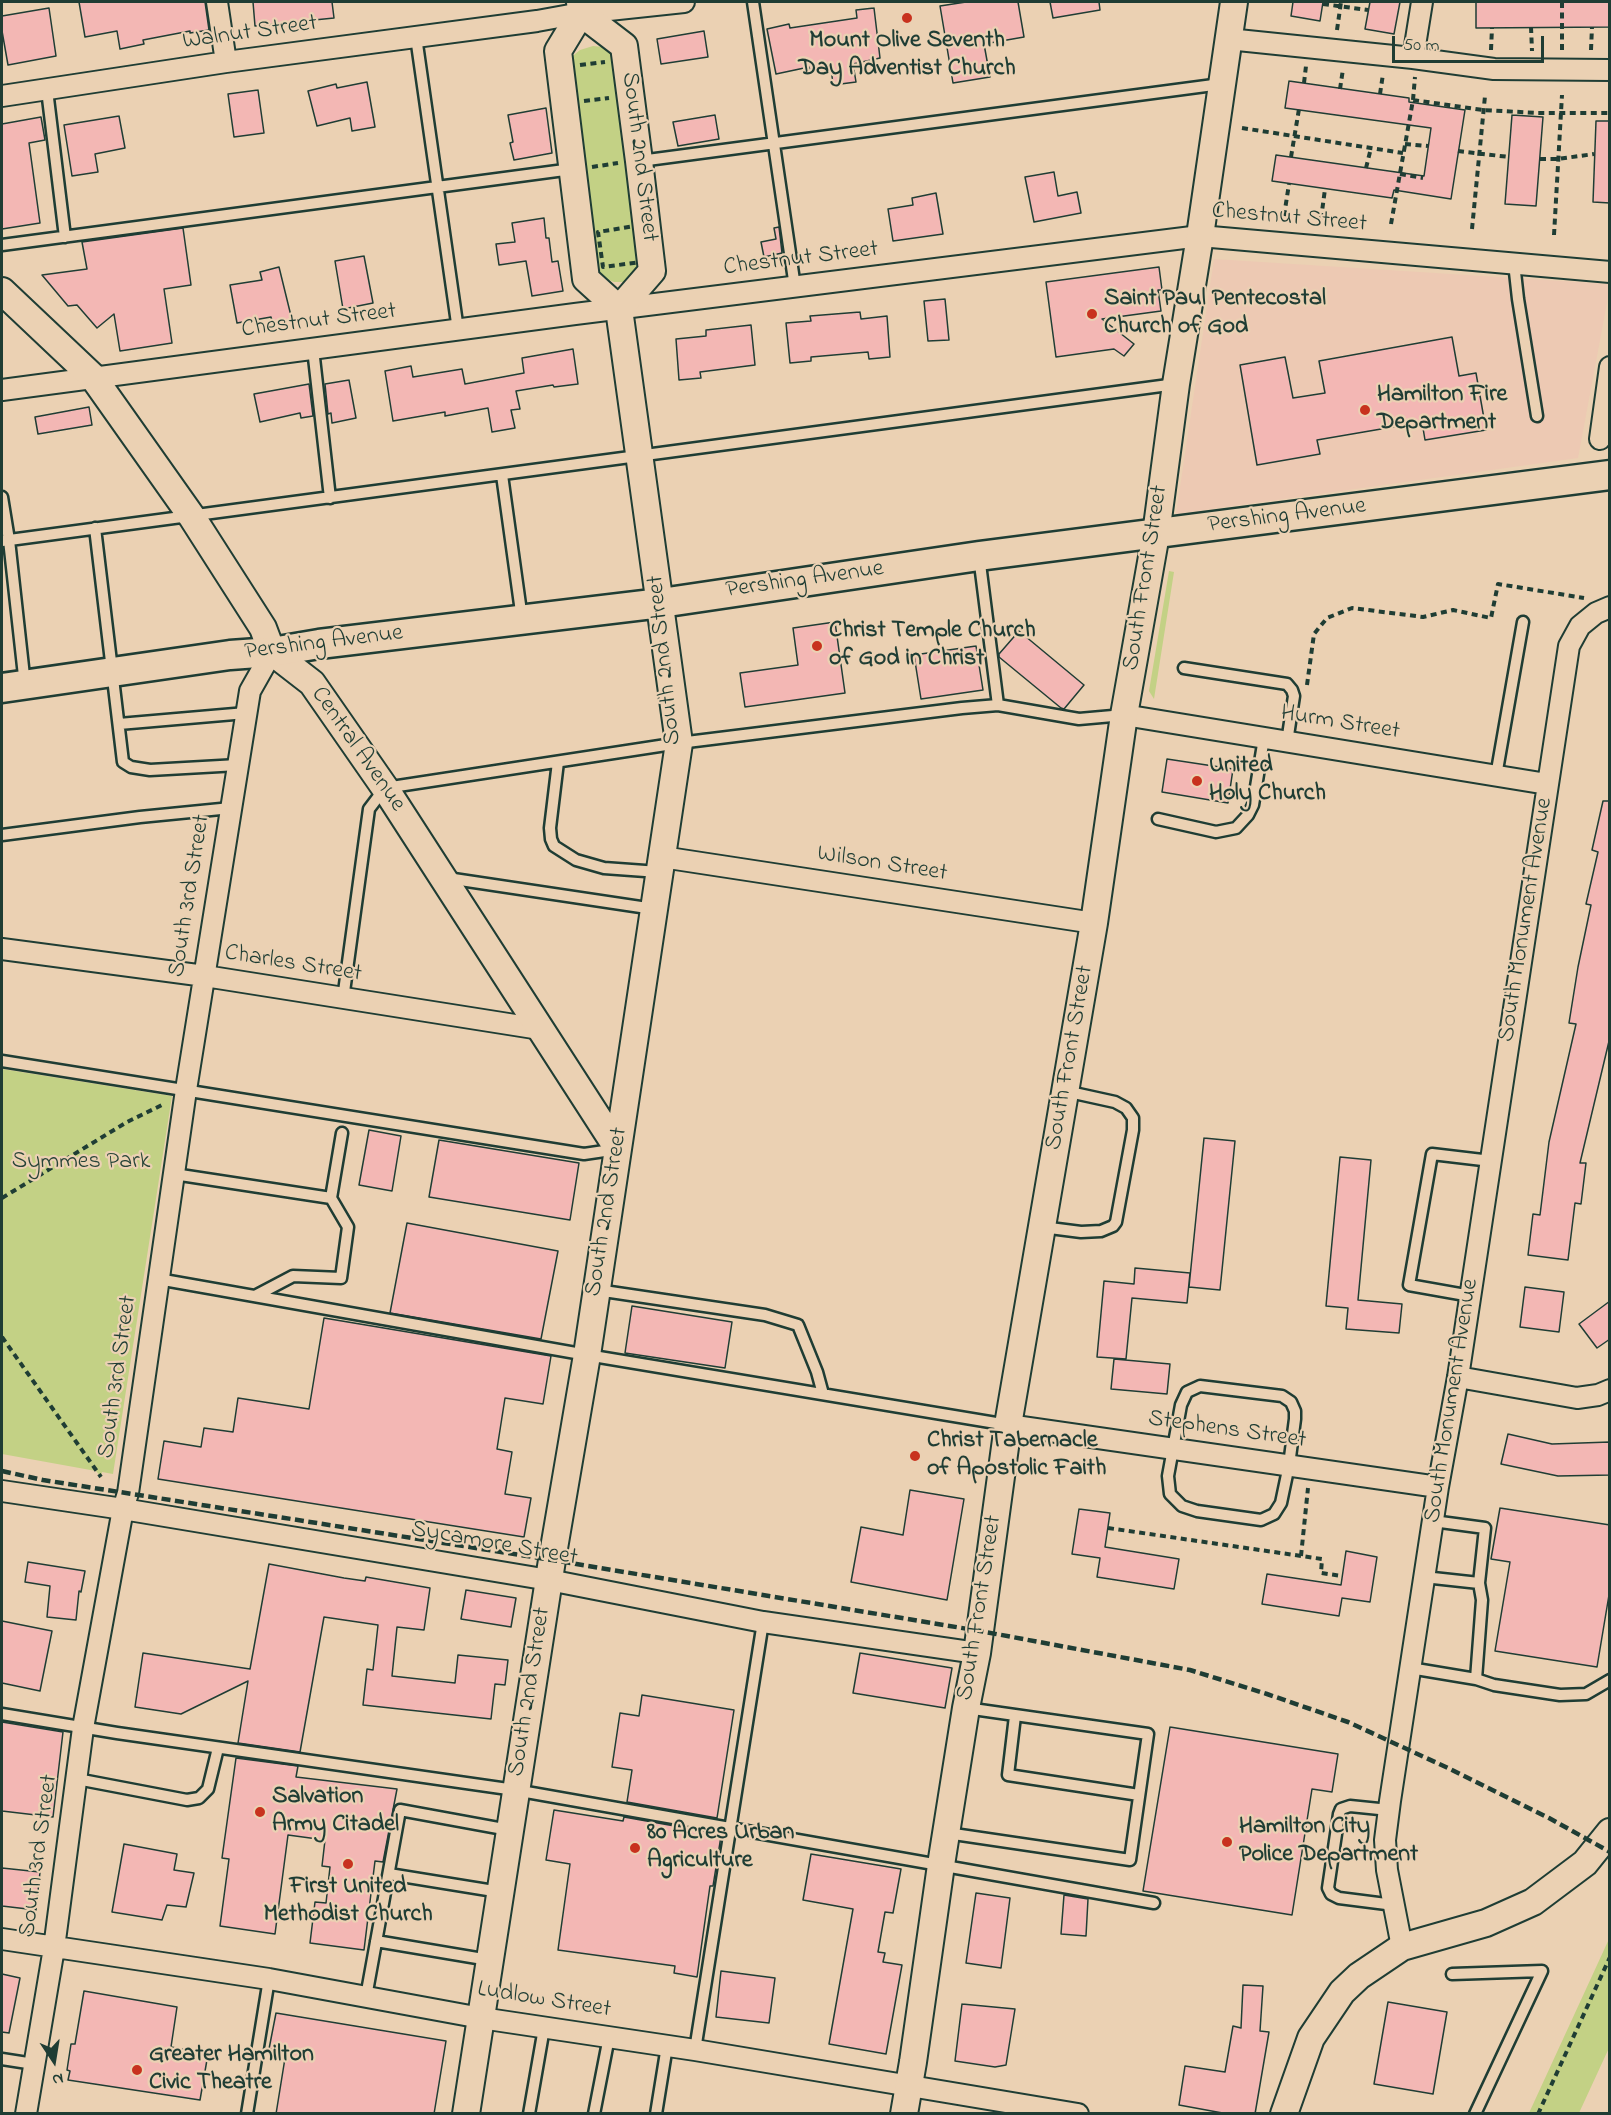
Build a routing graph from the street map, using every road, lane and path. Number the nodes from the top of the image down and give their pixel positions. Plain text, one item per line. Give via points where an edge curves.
1 (217, 2) edge
2 (684, 2) edge
3 (753, 2) edge
4 (1234, 2) edge
5 (1422, 2) edge
6 (1562, 2) edge
7 (1323, 4) dead end
8 (1341, 4) edge
9 (580, 7) edge
10 (1368, 10) dead end
11 (1531, 27) dead end
12 (1592, 27) dead end
13 (1492, 28) dead end
14 (416, 37) junction
15 (1228, 39) junction
16 (1335, 40) dead end
17 (1491, 53) dead end
18 (1532, 54) dead end
19 (1591, 54) dead end
20 (1562, 56) dead end
21 (611, 61) dead end
22 (226, 62) junction
23 (1306, 63) dead end
24 (575, 66) dead end
25 (1343, 67) dead end
26 (1414, 67) junction
27 (1610, 70) edge
28 (1383, 72) dead end
29 (1221, 84) junction
30 (1304, 84) dead end
31 (1340, 89) dead end
32 (47, 90) junction
33 (1380, 94) dead end
34 (1562, 94) dead end
35 (2, 96) edge
36 (1485, 96) dead end
37 (611, 97) dead end
38 (617, 97) dead end
39 (586, 100) dead end
40 (1413, 100) junction
41 (581, 101) dead end
42 (1299, 109) dead end
43 (1484, 110) junction
44 (1561, 113) junction
45 (1610, 113) edge
46 (1242, 128) dead end
47 (1294, 136) junction
48 (774, 143) junction
49 (1405, 144) junction
50 (1428, 146) dead end
51 (1371, 148) junction
52 (1458, 151) dead end
53 (1403, 153) junction
54 (1479, 153) junction
55 (1594, 154) dead end
56 (1291, 157) dead end
57 (1509, 157) dead end
58 (1539, 159) dead end
59 (1558, 159) junction
60 (639, 161) junction
61 (1366, 168) dead end
62 (572, 169) junction
63 (1400, 174) junction
64 (1423, 178) dead end
65 (1289, 184) dead end
66 (438, 187) junction
67 (1326, 189) dead end
68 (1284, 216) dead end
69 (1321, 219) dead end
70 (1391, 224) dead end
71 (1472, 230) dead end
72 (1554, 235) dead end
73 (1200, 236) junction
74 (65, 237) junction
75 (2, 245) edge
76 (641, 262) joint
77 (1514, 263) junction
78 (1610, 272) edge
79 (795, 287) junction
80 (2, 291) edge
81 (619, 309) junction
82 (458, 330) junction
83 (313, 349) junction
84 (1610, 367) edge
85 (93, 377) junction
86 (1176, 384) junction
87 (2, 390) edge
88 (1537, 416) dead end
89 (1600, 439) dead end
90 (640, 457) junction
91 (502, 475) junction
92 (1610, 475) edge
93 (2, 497) edge
94 (330, 498) junction
95 (192, 517) junction
96 (95, 528) junction
97 (1155, 534) junction
98 (5, 540) edge
99 (979, 556) junction
100 (1584, 598) dead end
101 (661, 603) junction
102 (1610, 607) edge
103 (522, 620) junction
104 (1523, 622) dead end
105 (272, 652) junction
106 (1184, 668) dead end
107 (112, 673) junction
108 (14, 687) edge
109 (1306, 689) dead end
110 (998, 705) junction
111 (246, 713) junction
112 (1124, 715) junction
113 (119, 724) junction
114 (1264, 738) junction
115 (1287, 742) junction
116 (679, 743) junction
117 (558, 762) junction
118 (238, 765) junction
119 (1496, 776) junction
120 (1547, 784) junction
121 (385, 788) junction
122 (231, 808) junction
123 (1158, 819) dead end
124 (2, 835) edge
125 (661, 864) junction
126 (442, 877) junction
127 (654, 909) junction
128 (1094, 923) junction
129 (2, 949) edge
130 (204, 976) junction
131 (343, 999) junction
132 (540, 1029) junction
133 (2, 1061) edge
134 (186, 1090) junction
135 (1065, 1091) junction
136 (162, 1105) dead end
137 (342, 1133) dead end
138 (618, 1149) junction
139 (1491, 1161) junction
140 (174, 1174) junction
141 (2, 1198) edge
142 (331, 1198) junction
143 (1042, 1227) junction
144 (159, 1279) junction
145 (597, 1290) junction
146 (255, 1296) junction
147 (1470, 1296) junction
148 (2, 1337) edge
149 (587, 1355) junction
150 (1458, 1377) junction
151 (1610, 1390) edge
152 (823, 1394) junction
153 (1008, 1425) junction
154 (1173, 1449) junction
155 (1289, 1465) junction
156 (101, 1477) dead end
157 (1309, 1485) dead end
158 (1438, 1487) junction
159 (2, 1491) edge
160 (123, 1509) junction
161 (1433, 1521) junction
162 (1108, 1528) dead end
163 (1301, 1556) junction
164 (1342, 1576) dead end
165 (1424, 1576) junction
166 (549, 1580) junction
167 (1479, 1583) junction
168 (763, 1622) junction
169 (977, 1653) junction
170 (1410, 1668) junction
171 (1476, 1679) junction
172 (1610, 1680) edge
173 (966, 1708) junction
174 (2, 1714) edge
175 (1015, 1716) junction
176 (83, 1728) junction
177 (218, 1748) junction
178 (77, 1779) junction
179 (515, 1791) junction
180 (1139, 1795) junction
181 (1389, 1810) junction
182 (509, 1830) junction
183 (730, 1830) junction
184 (1610, 1832) edge
185 (946, 1833) junction
186 (941, 1865) junction
187 (389, 1874) junction
188 (500, 1892) junction
189 (1154, 1903) dead end
190 (1394, 1905) junction
191 (2, 1939) edge
192 (376, 1941) junction
193 (1402, 1947) junction
194 (54, 1948) junction
195 (1610, 1957) edge
196 (490, 1960) junction
197 (1452, 1974) dead end
198 (269, 1979) junction
199 (366, 1997) junction
200 (481, 2018) junction
201 (544, 2028) junction
202 (609, 2037) junction
203 (667, 2046) junction
204 (695, 2050) junction
205 (2, 2059) edge
206 (34, 2064) junction
207 (909, 2086) junction
208 (26, 2114) edge
209 (246, 2114) edge
210 (466, 2114) edge
211 (529, 2114) edge
212 (594, 2114) edge
213 (656, 2114) edge
214 (904, 2114) edge
215 (1078, 2114) edge
216 (1284, 2114) edge
217 (1475, 2114) edge
218 (1538, 2114) edge

1 - 22 street
2 - 9 street, Walnut Street
3 - 48 lane
4 - 15 street, South Front Street
5 - 26 street
6 - 20 path
7 - 8 path
8 - 10 path
8 - 16 path
9 - 14 street, Walnut Street via 537,21
9 - 60 street, South 2nd Street via 624,45
9 - 62 street via 558,51
11 - 18 path
12 - 19 path
13 - 17 path
14 - 22 street, Walnut Street
14 - 66 lane
15 - 26 street
15 - 29 street, South Front Street
21 - 24 path
22 - 32 street, Walnut Street
23 - 30 path
25 - 31 path
26 - 27 street
26 - 40 path
28 - 33 path
29 - 48 lane
29 - 73 street, South Front Street
32 - 35 street, Walnut Street
32 - 74 lane
34 - 44 path
36 - 43 path
37 - 38 path
39 - 41 path
40 - 43 path
40 - 49 path
42 - 47 path
43 - 44 path
43 - 54 path
44 - 45 path
44 - 59 path
46 - 47 path
47 - 51 path
47 - 56 path
48 - 60 lane
48 - 79 lane
49 - 50 path
49 - 53 path
51 - 53 path
51 - 61 path
52 - 54 path
53 - 63 path
54 - 57 path
54 - 71 path
55 - 59 path
58 - 59 path
59 - 72 path
60 - 62 path
60 - 81 street, South 2nd Street via 652,271
62 - 66 lane
62 - 81 street via 586,279
63 - 64 path
63 - 70 path
65 - 68 path
66 - 74 lane
66 - 82 lane
67 - 69 path
73 - 77 street, Chestnut Street
73 - 79 street, Chestnut Street
73 - 86 street, South Front Street
74 - 75 lane
76 - 76 path via 603,267 598,232 635,226
77 - 78 street, Chestnut Street
77 - 88 lane
79 - 81 street, Chestnut Street
80 - 85 street, Central Avenue
81 - 82 street, Chestnut Street
81 - 90 street, South 2nd Street
82 - 83 street, Chestnut Street
83 - 85 street, Chestnut Street
83 - 94 lane
84 - 89 street
85 - 87 street, Chestnut Street
85 - 95 street, Central Avenue
86 - 90 lane
86 - 97 street, South Front Street
90 - 91 lane
90 - 101 street, South 2nd Street
91 - 94 lane
91 - 103 lane
92 - 97 main road, Pershing Avenue
93 - 98 lane
94 - 95 lane
95 - 96 lane
95 - 105 street, Central Avenue via 263,628
96 - 98 lane
96 - 107 lane
97 - 99 main road, Pershing Avenue
97 - 112 street, South Front Street
98 - 108 lane
99 - 101 main road, Pershing Avenue
99 - 110 lane
100 - 109 path via 1498,584 1491,618 1453,610 1423,617 1352,608 1327,618 1314,634
101 - 103 main road, Pershing Avenue
101 - 116 street, South 2nd Street
102 - 120 street, South Monument Avenue via 1580,626 1569,646
103 - 105 main road, Pershing Avenue
104 - 119 lane
105 - 107 main road, Pershing Avenue
105 - 111 street, South 3rd Street via 250,691
105 - 121 street, Central Avenue via 312,683
106 - 115 lane via 1287,684 1294,696
107 - 108 main road, Pershing Avenue
107 - 113 lane
110 - 112 lane via 1079,719
110 - 116 lane
111 - 113 lane
111 - 118 street, South 3rd Street
112 - 114 street, Hurm Street
112 - 128 street, South Front Street
113 - 118 lane via 123,762 131,767 150,770
114 - 115 street, Hurm Street
114 - 123 lane via 1254,805 1236,828 1216,832
115 - 119 street, Hurm Street
116 - 117 lane
116 - 125 street, South 2nd Street
117 - 121 lane
117 - 125 lane via 550,828 554,846 576,860 604,868
118 - 122 street, South 3rd Street
119 - 120 street, Hurm Street
120 - 139 street, South Monument Avenue
121 - 126 street, Central Avenue
121 - 131 lane via 369,808
122 - 124 lane
122 - 130 street, South 3rd Street
125 - 127 street, South 2nd Street
125 - 128 street, Wilson Street
126 - 127 lane
126 - 132 street, Central Avenue
127 - 138 street, South 2nd Street
128 - 135 street, South Front Street
129 - 130 street, Charles Street
130 - 131 street, Charles Street
130 - 134 street, South 3rd Street
131 - 132 street, Charles Street
132 - 138 street, Central Avenue
133 - 134 lane
134 - 138 lane via 584,1154
134 - 140 street, South 3rd Street
135 - 143 street, South Front Street
135 - 143 lane via 1126,1108 1133,1118 1133,1130 1113,1226 1091,1232
136 - 141 path
137 - 142 lane
138 - 145 street, South 2nd Street
139 - 147 street, South Monument Avenue
139 - 147 lane via 1432,1154 1409,1285
140 - 142 lane
140 - 144 street, South 3rd Street
142 - 146 lane via 348,1227 340,1278 293,1276
143 - 153 street, South Front Street
144 - 146 lane
144 - 160 street, South 3rd Street
145 - 149 street, South 2nd Street
145 - 152 lane via 765,1316 798,1325
146 - 149 lane
147 - 150 street, South Monument Avenue
148 - 156 path
149 - 152 lane
149 - 166 street, South 2nd Street
150 - 151 street via 1577,1398
150 - 158 street, South Monument Avenue
152 - 153 lane
153 - 154 street, Stephens Street
153 - 169 street, South Front Street
154 - 155 street, Stephens Street
154 - 155 lane via 1168,1476 1170,1494 1182,1506 1261,1520 1274,1514 1281,1503
154 - 155 lane via 1187,1392 1210,1386 1282,1396 1291,1402 1295,1419
155 - 158 street, Stephens Street
157 - 163 path
158 - 161 street, South Monument Avenue
159 - 160 street, Sycamore Street
160 - 166 street, Sycamore Street
160 - 176 street, South 3rd Street
161 - 165 street, South Monument Avenue
161 - 167 lane via 1485,1528
162 - 163 path
163 - 164 path via 1322,1558 1321,1573
165 - 167 lane
165 - 170 street, South Monument Avenue
166 - 168 street, Sycamore Street
166 - 179 street, South 2nd Street
167 - 171 lane via 1482,1600
168 - 169 street, Sycamore Street
168 - 183 lane
169 - 173 street, South Front Street
170 - 171 lane
170 - 181 street, South Monument Avenue
171 - 172 lane via 1560,1695 1587,1694
173 - 175 lane
173 - 185 street, South Front Street
174 - 176 lane
175 - 180 lane via 1008,1775
175 - 180 lane via 1148,1734
176 - 177 lane
176 - 178 street, South 3rd Street
177 - 178 lane via 208,1789 199,1798 187,1800
177 - 179 lane
178 - 194 street, South 3rd Street
179 - 182 street, South 2nd Street
179 - 183 lane
180 - 185 lane via 1130,1860
181 - 190 street, South Monument Avenue via 1387,1870
181 - 190 lane via 1350,1806 1341,1809 1328,1888 1339,1898
182 - 187 lane via 400,1810
182 - 188 street, South 2nd Street
183 - 186 lane
183 - 204 lane
184 - 193 street via 1585,1863 1533,1902 1485,1923
185 - 186 street, South Front Street
186 - 189 lane
186 - 207 street, South Front Street
187 - 188 lane
187 - 192 lane
188 - 196 street, South 2nd Street
190 - 193 street, South Monument Avenue
191 - 194 street, Ludlow Street
192 - 196 lane
192 - 199 lane
193 - 216 street via 1359,1976 1327,2013 1311,2038
194 - 198 street, Ludlow Street
194 - 206 street, South 3rd Street
195 - 218 path
196 - 200 street, South 2nd Street
197 - 217 lane via 1542,1971
198 - 199 street, Ludlow Street
198 - 209 lane
199 - 200 street, Ludlow Street
200 - 201 street, Ludlow Street
200 - 210 street, South 2nd Street
201 - 202 street, Ludlow Street
201 - 211 lane
202 - 203 street, Ludlow Street
202 - 212 lane
203 - 204 street, Ludlow Street
203 - 213 lane
204 - 207 street, Ludlow Street
205 - 206 lane
206 - 208 street, South 3rd Street
207 - 214 street, South Front Street
207 - 215 street, Ludlow Street

